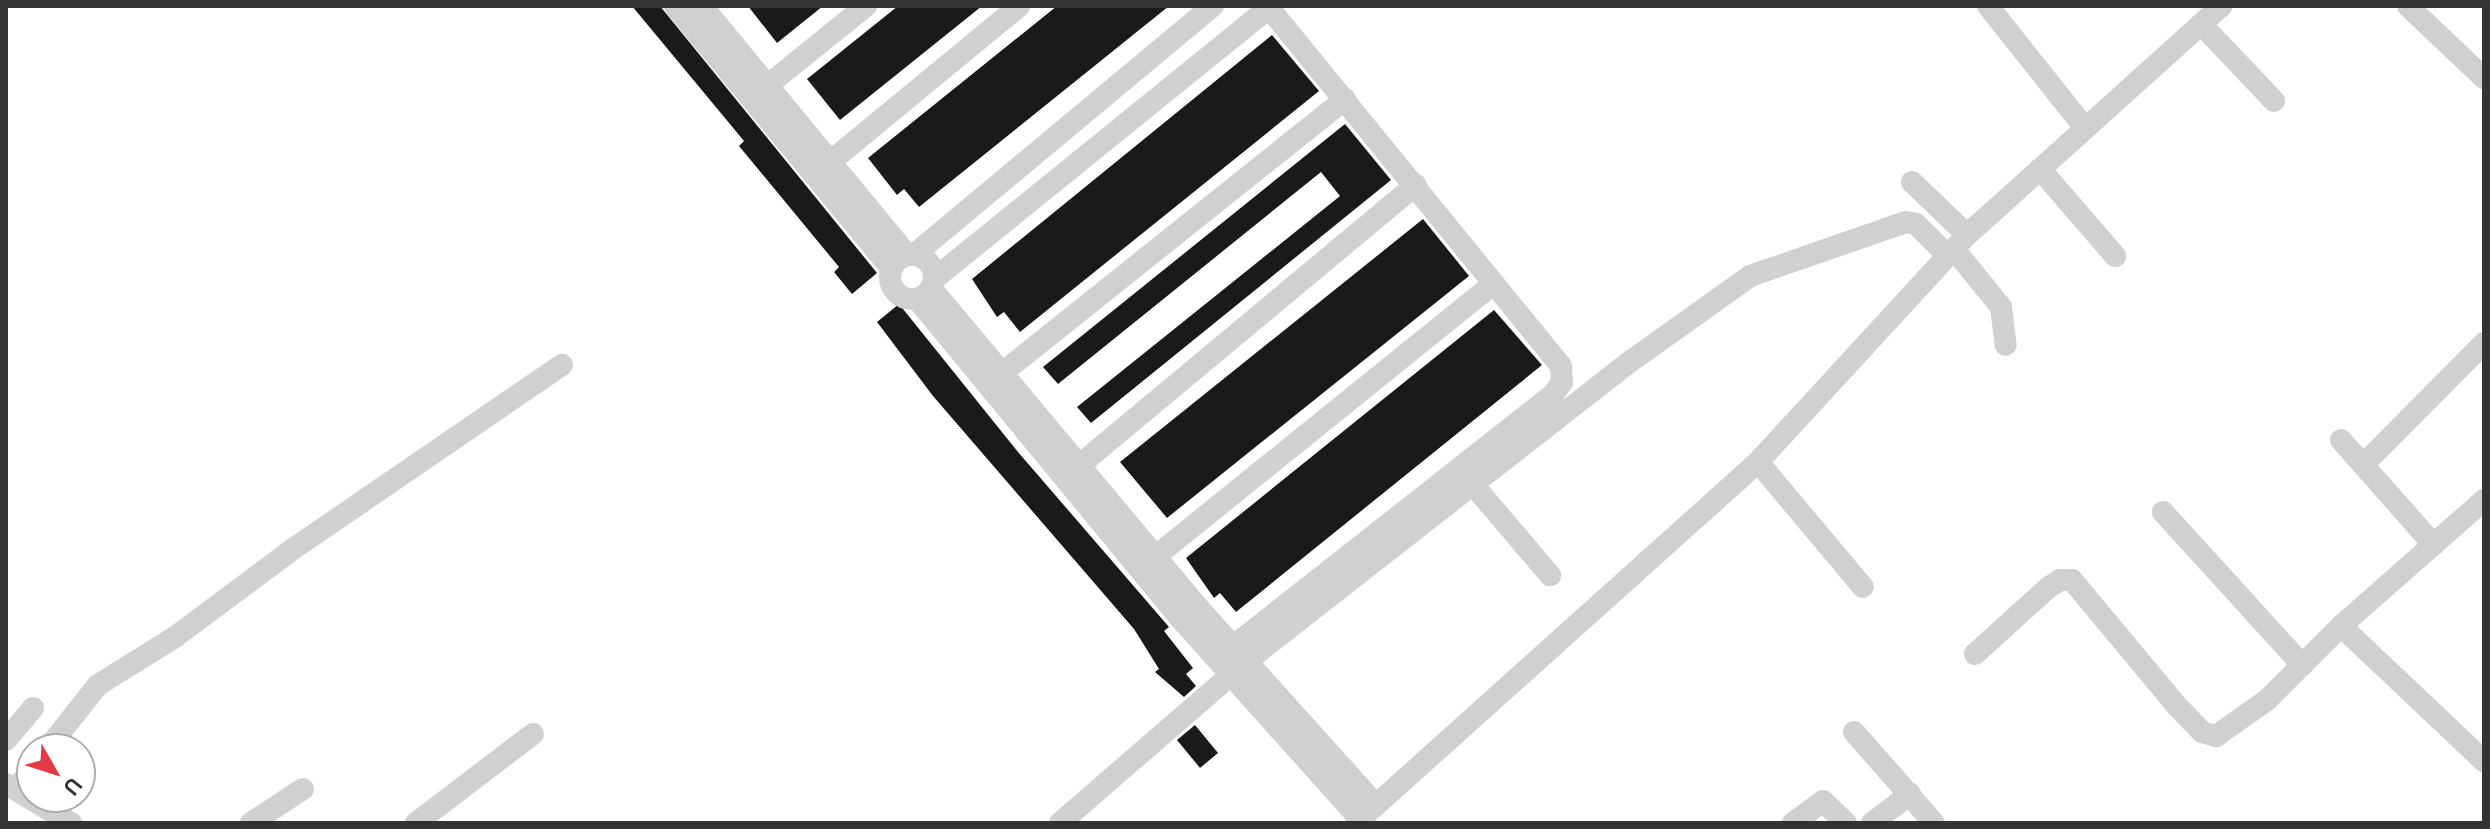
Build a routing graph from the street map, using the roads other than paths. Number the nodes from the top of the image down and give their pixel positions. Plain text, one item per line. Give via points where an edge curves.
1 (675, 6) edge
2 (703, 6) edge
3 (866, 6) edge
4 (1019, 6) edge
5 (1213, 6) edge
6 (1988, 6) edge
7 (2221, 6) edge
8 (2408, 6) edge
9 (1268, 7) edge
10 (2201, 24) junction
11 (2484, 78) edge
12 (759, 92) junction
13 (1345, 99) junction
14 (2274, 101) dead end
15 (1076, 120) junction
16 (2085, 128) junction
17 (1100, 146) junction
18 (830, 162) junction
19 (2040, 169) junction
20 (1912, 182) dead end
21 (1416, 185) junction
22 (1956, 247) junction
23 (2115, 256) dead end
24 (904, 259) junction
25 (1494, 283) junction
26 (927, 289) junction
27 (2484, 343) edge
28 (2006, 345) dead end
29 (562, 365) dead end
30 (1002, 373) junction
31 (2341, 440) dead end
32 (1758, 462) junction
33 (2363, 465) junction
34 (1071, 472) junction
35 (1475, 487) junction
36 (2484, 500) edge
37 (2163, 512) dead end
38 (2434, 545) junction
39 (1156, 556) junction
40 (1550, 575) dead end
41 (1863, 587) dead end
42 (2341, 626) junction
43 (1975, 654) dead end
44 (1233, 659) junction
45 (2302, 665) junction
46 (33, 708) dead end
47 (1854, 732) dead end
48 (60, 733) edge
49 (533, 734) dead end
50 (6, 740) edge
51 (2484, 761) edge
52 (11, 786) edge
53 (303, 789) dead end
54 (1910, 794) junction
55 (1364, 816) edge
56 (71, 823) edge
57 (251, 823) edge
58 (416, 823) edge
59 (1060, 823) edge
60 (1793, 823) edge
61 (1846, 823) edge
62 (1872, 823) edge
63 (1934, 823) edge

1 - 12 street
2 - 12 street
3 - 12 street
4 - 18 street
5 - 15 street
6 - 16 street
7 - 10 street
8 - 11 street
9 - 13 street
9 - 17 street
10 - 14 street
10 - 16 street
12 - 18 street
12 - 24 street
13 - 21 street
13 - 30 street
15 - 17 street
15 - 24 street
16 - 19 street
17 - 26 street
18 - 24 street
19 - 22 street
19 - 23 street
20 - 22 street
21 - 25 street
21 - 34 street
22 - 28 street via 2001,307
22 - 32 street
22 - 35 street via 1906,222 1750,276 1631,361
24 - 26 street via 930,263
24 - 26 street via 889,278 898,295
25 - 39 street
25 - 44 street via 1561,366 1562,382 1553,395
26 - 30 street
26 - 34 street
27 - 33 street
29 - 48 street via 293,549 175,637 98,685
30 - 34 street
31 - 33 street
32 - 41 street
32 - 55 street
33 - 38 street
34 - 39 street
34 - 44 street
35 - 40 street
35 - 44 street
36 - 38 street
37 - 45 street
38 - 42 street
39 - 44 street
42 - 45 street
42 - 51 street
43 - 45 street via 2060,580 2083,588 2202,732 2216,736 2236,727
44 - 55 street
44 - 59 street
46 - 50 street
47 - 54 street
49 - 58 street
52 - 56 street
53 - 57 street
54 - 62 street
54 - 63 street
60 - 61 street via 1823,801

